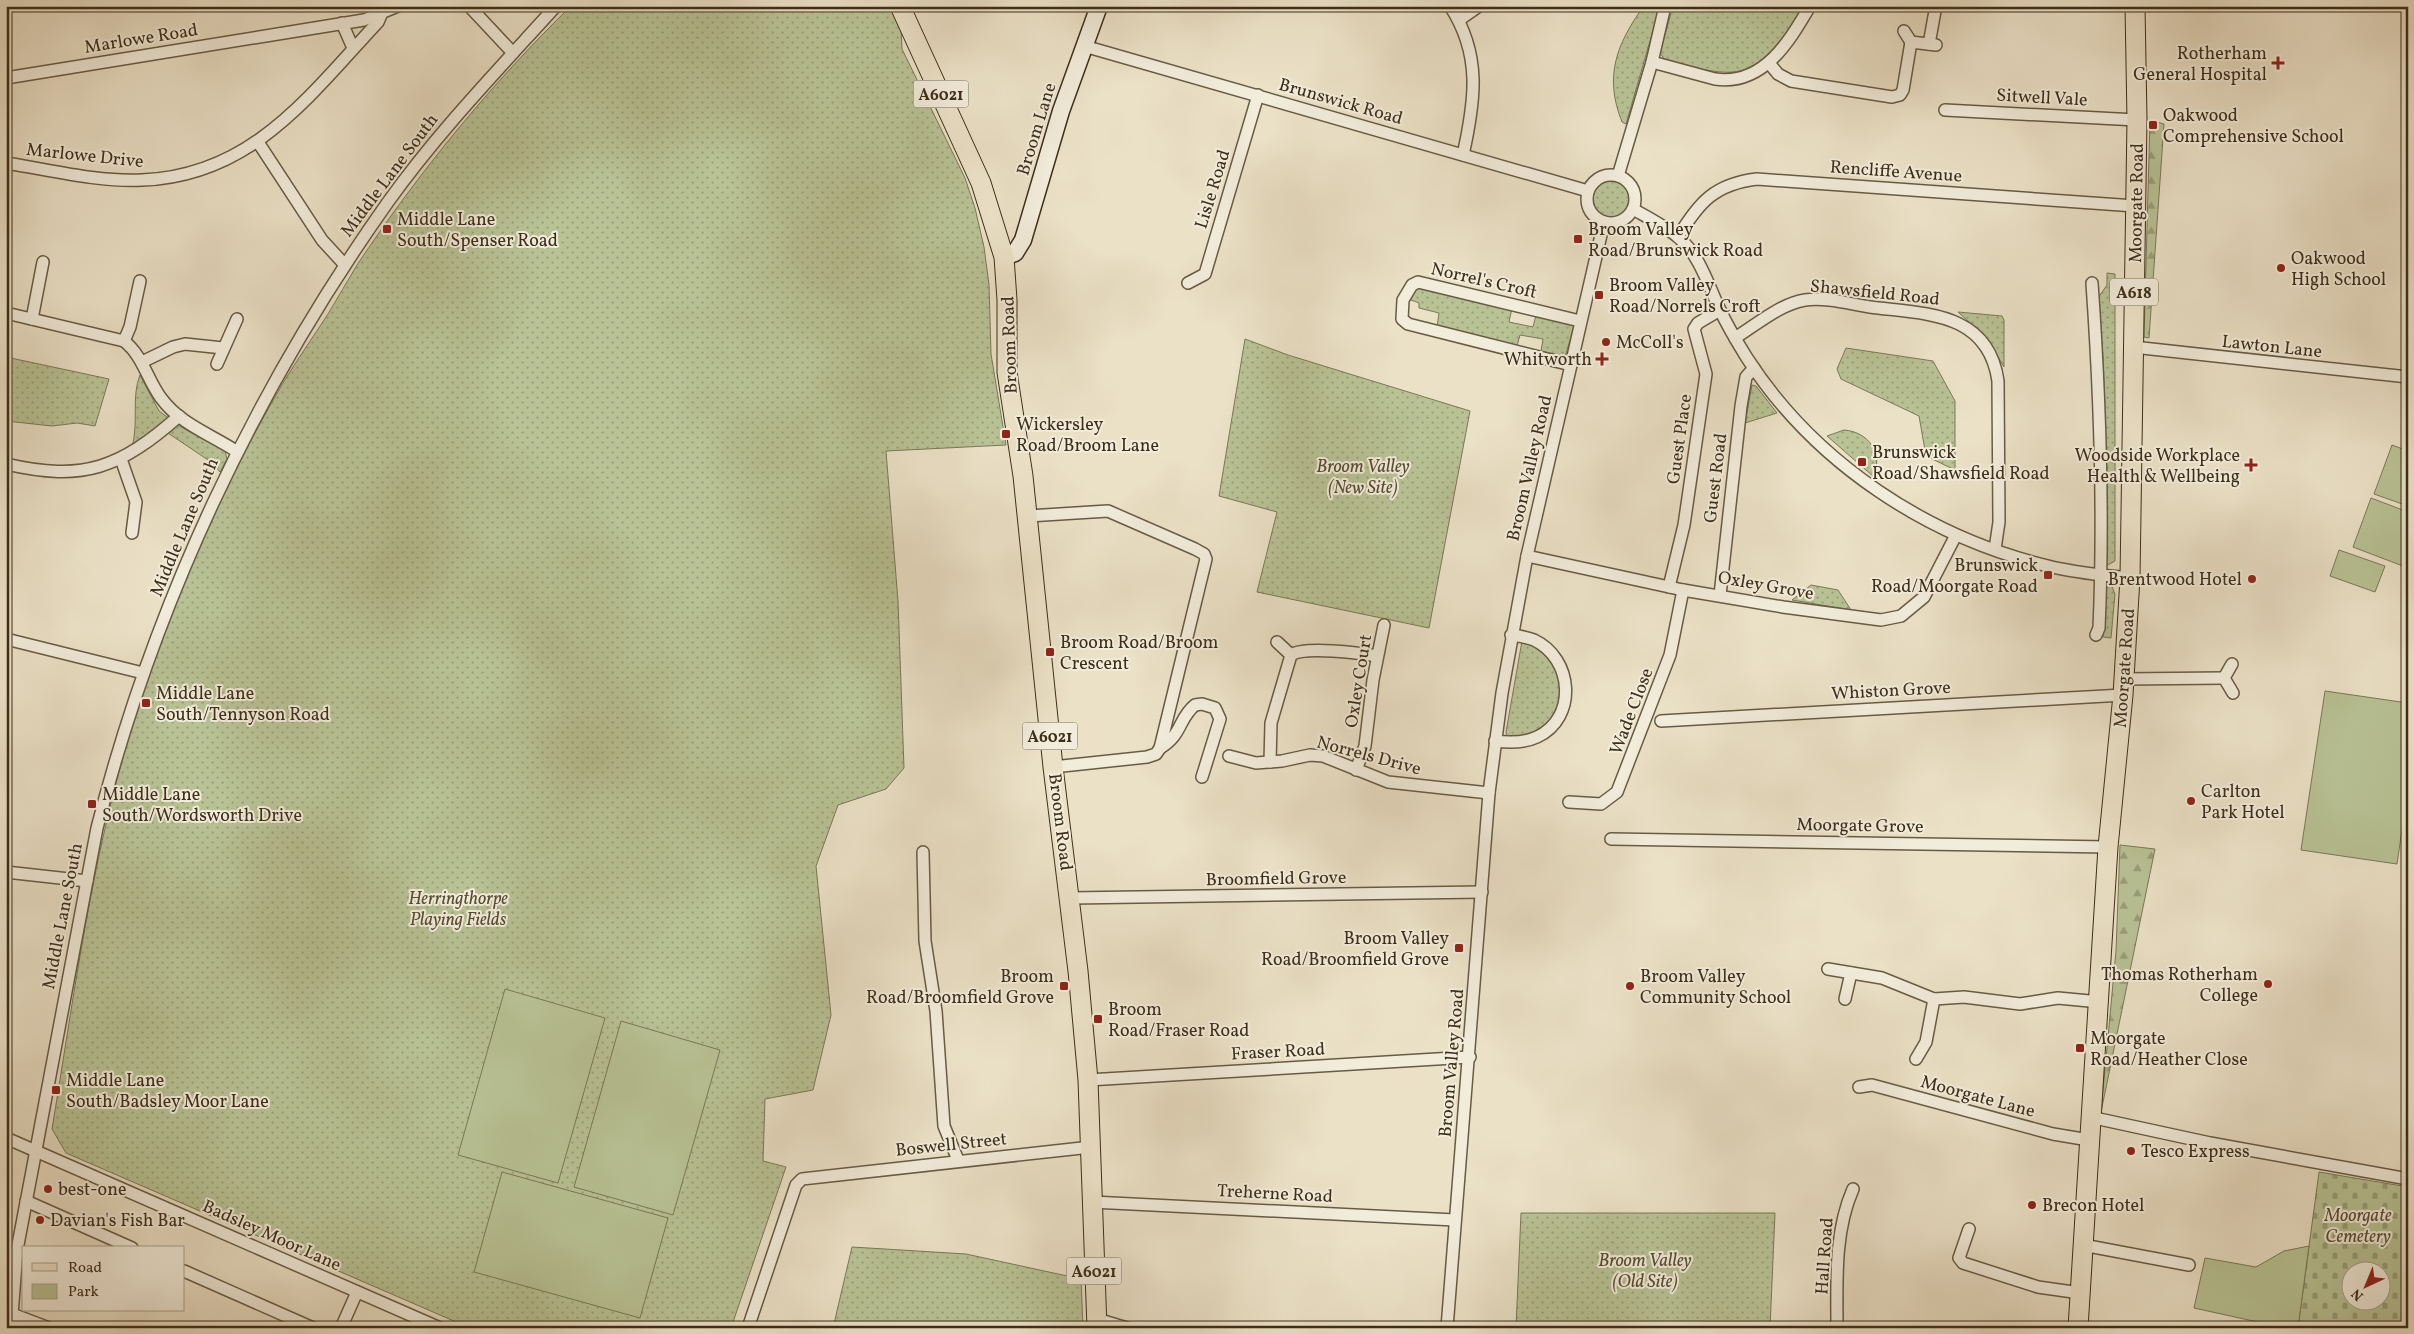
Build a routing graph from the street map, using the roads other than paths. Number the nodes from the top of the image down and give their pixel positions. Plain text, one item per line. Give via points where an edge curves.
1 (398, 6) edge
2 (469, 6) edge
3 (556, 6) edge
4 (900, 6) edge
5 (1099, 6) edge
6 (1450, 6) edge
7 (1479, 6) edge
8 (1666, 6) edge
9 (1810, 6) edge
10 (2135, 6) edge
11 (1935, 11) dead end
12 (381, 15) junction
13 (1459, 20) junction
14 (342, 23) junction
15 (1904, 31) dead end
16 (1911, 42) junction
17 (1084, 46) junction
18 (353, 48) junction
19 (513, 53) junction
20 (1652, 62) junction
21 (1769, 63) junction
22 (6, 78) edge
23 (1258, 96) junction
24 (1945, 110) dead end
25 (2137, 120) junction
26 (258, 142) junction
27 (1463, 155) junction
28 (6, 163) edge
29 (1618, 176) junction
30 (1588, 191) junction
31 (2136, 206) junction
32 (1632, 209) junction
33 (1604, 222) junction
34 (1678, 237) junction
35 (1004, 258) junction
36 (43, 262) dead end
37 (345, 265) junction
38 (140, 280) dead end
39 (1188, 283) dead end
40 (2092, 283) dead end
41 (1720, 310) junction
42 (6, 313) edge
43 (32, 319) junction
44 (237, 319) dead end
45 (1580, 321) junction
46 (1736, 338) junction
47 (124, 341) junction
48 (2132, 347) junction
49 (223, 348) junction
50 (142, 362) junction
51 (217, 364) dead end
52 (1571, 365) junction
53 (1754, 368) junction
54 (2408, 377) edge
55 (179, 416) junction
56 (236, 451) junction
57 (120, 459) junction
58 (6, 464) edge
59 (1028, 516) junction
60 (132, 533) dead end
61 (1956, 535) junction
62 (1995, 549) junction
63 (1527, 556) junction
64 (2101, 575) junction
65 (2130, 578) junction
66 (1669, 587) junction
67 (1683, 590) junction
68 (1720, 595) junction
69 (1384, 625) dead end
70 (1511, 635) junction
71 (2096, 635) dead end
72 (6, 639) edge
73 (1276, 642) dead end
74 (1291, 655) junction
75 (1377, 656) junction
76 (2232, 664) dead end
77 (143, 674) junction
78 (2224, 678) junction
79 (2123, 687) junction
80 (2233, 693) dead end
81 (1661, 721) dead end
82 (1495, 741) junction
83 (1160, 748) junction
84 (1229, 756) dead end
85 (1270, 762) junction
86 (1053, 767) junction
87 (1356, 770) junction
88 (1202, 777) dead end
89 (1489, 793) junction
90 (1569, 802) dead end
91 (1611, 839) dead end
92 (2108, 847) junction
93 (923, 852) dead end
94 (6, 872) edge
95 (86, 881) junction
96 (1482, 892) junction
97 (1070, 898) junction
98 (1828, 969) dead end
99 (1851, 973) junction
100 (1845, 999) dead end
101 (1934, 999) junction
102 (2100, 1002) junction
103 (1470, 1057) junction
104 (1916, 1059) dead end
105 (1088, 1080) junction
106 (1859, 1087) dead end
107 (2090, 1117) junction
108 (6, 1138) edge
109 (2089, 1140) junction
110 (1091, 1147) junction
111 (37, 1151) junction
112 (958, 1160) junction
113 (2408, 1180) edge
114 (1853, 1189) dead end
115 (26, 1201) junction
116 (1092, 1202) junction
117 (1456, 1220) junction
118 (1969, 1229) dead end
119 (2083, 1244) junction
120 (127, 1246) edge
121 (2189, 1265) dead end
122 (185, 1271) edge
123 (10, 1290) edge
124 (357, 1292) junction
125 (2080, 1294) junction
126 (12, 1314) junction
127 (1097, 1323) edge
128 (11, 1328) edge
129 (49, 1328) edge
130 (313, 1328) edge
131 (341, 1328) edge
132 (440, 1328) edge
133 (748, 1328) edge
134 (1128, 1328) edge
135 (1447, 1328) edge
136 (1837, 1328) edge
137 (2078, 1328) edge

1 - 12 street, Marlowe Road
2 - 19 street
3 - 19 street, Middle Lane South
4 - 35 main road, A6021 via 981,183
5 - 17 main road, Broom Lane
6 - 13 street
7 - 13 street
8 - 20 street
9 - 21 street via 1791,39
10 - 25 main road, Moorgate Road / A618
11 - 16 street via 1932,44
12 - 14 street, Marlowe Road
12 - 18 street, Marlowe Drive
13 - 27 street via 1468,44 1474,84
14 - 18 street
14 - 22 street, Marlowe Road
15 - 16 street
16 - 21 street via 1903,90 1900,95 1892,97 1791,81 1778,74
17 - 23 street, Brunswick Road
17 - 35 main road, Broom Lane via 1023,240 1015,253
18 - 26 street, Marlowe Drive via 302,103
19 - 37 street, Middle Lane South via 451,121 389,201
20 - 21 street via 1724,80 1745,76
20 - 29 street
23 - 27 street, Brunswick Road
23 - 39 street, Lisle Road via 1205,274
24 - 25 street, Sitwell Vale
25 - 31 main road, Moorgate Road / A618
26 - 28 street, Marlowe Drive via 214,166 163,179 103,178
26 - 37 street via 322,240
27 - 30 street, Brunswick Road
29 - 30 street via 1597,180
29 - 32 street via 1631,186 1634,193
30 - 33 street via 1588,207 1596,219
31 - 34 street, Rencliffe Avenue via 1757,179 1730,184 1708,197 1697,207
31 - 48 main road, Moorgate Road / A618
32 - 33 street via 1624,220
32 - 34 street
33 - 45 street, Broom Valley Road
34 - 41 street via 1697,260
35 - 59 main road, Broom Road / A6021 via 1007,372
36 - 43 street
37 - 56 street, Middle Lane South
38 - 47 street via 130,328
40 - 64 street, Moorgate Road via 2098,374
41 - 46 street
41 - 66 street, Guest Place via 1698,322 1694,329 1706,374 1684,526
42 - 43 street
43 - 47 street
44 - 49 street
45 - 52 street, Broom Valley Road
45 - 52 street, Norrel's Croft via 1418,282 1412,285 1403,300 1402,319 1408,324
46 - 53 street
46 - 62 street, Shawsfield Road via 1794,304 1818,300 1945,317 1970,330 1990,354 1998,381 1999,522
47 - 50 street via 136,351
48 - 54 street, Lawton Lane
48 - 65 main road, Moorgate Road / A618
49 - 50 street via 185,344
49 - 51 street
50 - 55 street via 161,398
52 - 63 street, Broom Valley Road
53 - 61 street via 1809,434 1851,471 1894,502
53 - 68 street, Guest Road via 1746,377 1741,406
55 - 56 street
55 - 57 street via 150,441
56 - 77 street, Middle Lane South
57 - 58 street via 90,470 67,473
57 - 60 street via 136,502
59 - 83 street via 1108,511 1204,554 1205,568
59 - 86 main road, Broom Road / A6021
61 - 62 street
61 - 68 street, Oxley Grove via 1924,598 1909,612 1892,619 1868,619
62 - 64 street via 2050,567
63 - 66 street, Oxley Grove
63 - 70 street, Broom Valley Road
64 - 65 street
64 - 71 street, Moorgate Road
65 - 79 main road, Moorgate Road / A618
66 - 67 street, Oxley Grove
67 - 68 street, Oxley Grove
67 - 90 street, Wade Close via 1670,655 1619,788 1602,804
69 - 75 street, Oxley Court
70 - 82 street, Broom Valley Road
70 - 82 street via 1534,640 1554,657 1563,671 1564,707 1555,723 1538,736 1521,742
72 - 77 street
73 - 74 street
74 - 75 street via 1300,650 1340,650
74 - 85 street via 1271,723
75 - 87 street, Oxley Court via 1365,746
76 - 78 street
77 - 95 street, Middle Lane South via 112,769
78 - 79 street, Whiston Grove
78 - 80 street
79 - 81 street, Whiston Grove
79 - 92 main road, Moorgate Road / A618
82 - 89 street, Broom Valley Road
83 - 86 street via 1156,754 1147,757
83 - 88 street via 1173,741 1185,716 1195,705 1215,708 1220,719
84 - 85 street, Norrels Drive via 1246,762
85 - 87 street, Norrels Drive via 1323,756
86 - 97 main road, Broom Road / A6021
87 - 89 street, Norrels Drive via 1402,785
89 - 96 street, Broom Valley Road
91 - 92 street, Moorgate Grove
92 - 102 main road, Moorgate Road / A618
93 - 112 street via 925,940 936,1011 944,1126
94 - 95 street
95 - 111 street, Middle Lane South
96 - 97 street, Broomfield Grove
96 - 103 street, Broom Valley Road
97 - 105 main road, Broom Road / A6021
98 - 99 street
99 - 100 street
99 - 101 street via 1882,978
101 - 102 street via 1964,997 2020,1004 2058,998
101 - 104 street via 1928,1034
102 - 107 main road, Moorgate Road / A618
103 - 105 street, Fraser Road
103 - 117 street, Broom Valley Road
105 - 110 main road, Broom Road / A6021
106 - 109 street, Moorgate Lane via 1872,1085 2053,1134
107 - 109 main road, Moorgate Road / A618
107 - 113 street via 2217,1145
108 - 111 street, Badsley Moor Lane
109 - 119 main road, Moorgate Road / A618
110 - 112 street, Boswell Street
110 - 116 main road, Broom Road / A6021
111 - 115 street, Middle Lane South
111 - 124 street, Badsley Moor Lane
112 - 133 street, Boswell Street via 802,1179 796,1185
114 - 136 street, Hall Road via 1840,1233
115 - 120 street
115 - 123 street, Middle Lane South
116 - 117 street, Treherne Road
116 - 127 main road, Broom Road / A6021
117 - 135 street, Broom Valley Road
118 - 125 street via 1959,1258 1963,1263 2038,1287
119 - 121 street
119 - 125 main road, Moorgate Road / A618
122 - 130 street
123 - 126 street, Middle Lane South
124 - 131 street
124 - 132 street, Badsley Moor Lane
125 - 137 main road, Moorgate Road / A618
126 - 128 street, Middle Lane South
126 - 129 street
127 - 134 street

